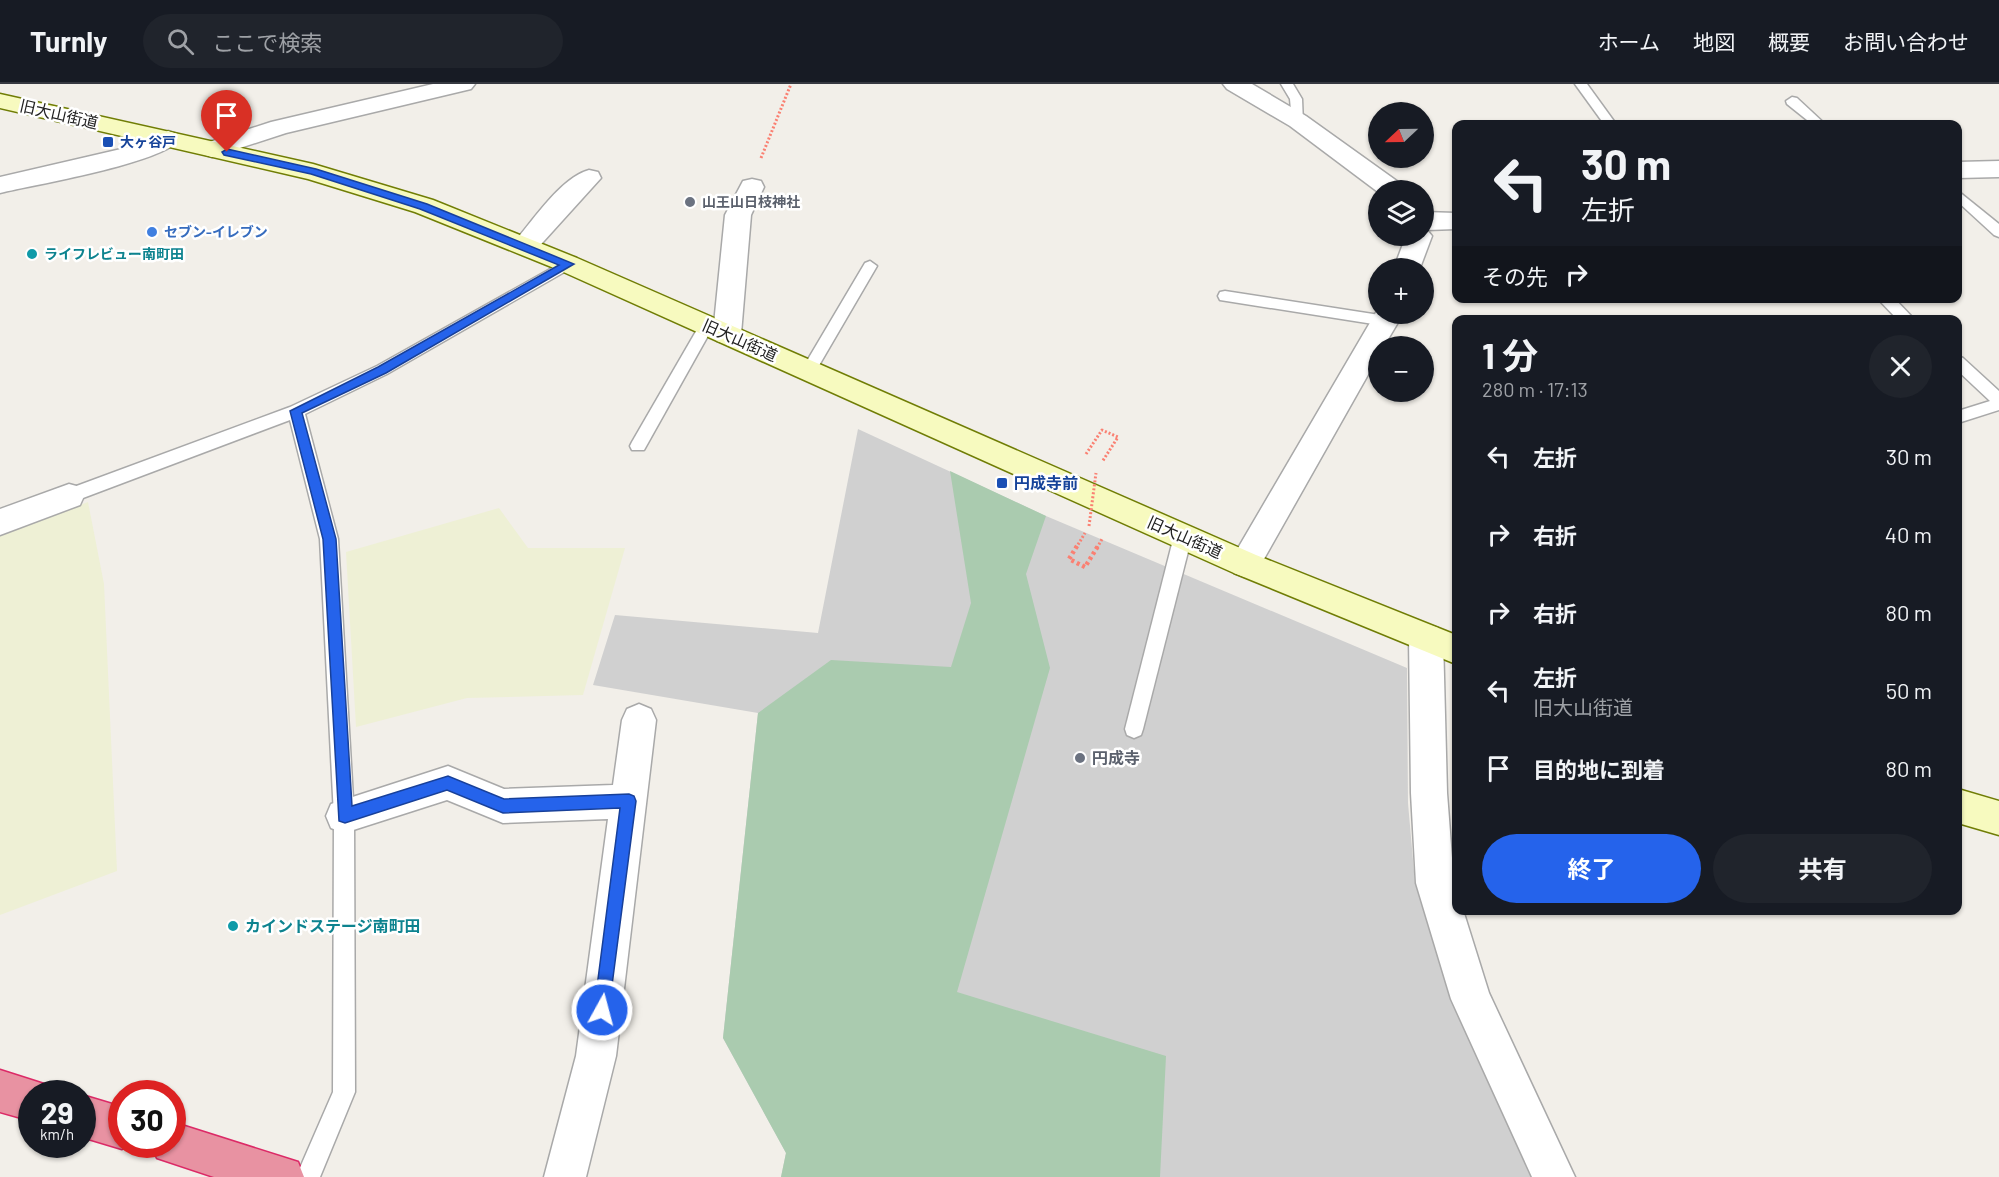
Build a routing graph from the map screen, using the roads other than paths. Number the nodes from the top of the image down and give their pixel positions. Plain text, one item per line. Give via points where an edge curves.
1 (463, 84) edge
2 (1235, 84) edge
3 (1287, 84) edge
4 (1581, 84) edge
5 (0, 101) edge
6 (1792, 101) dead end
7 (1607, 120) edge
8 (1813, 120) edge
9 (1298, 121) junction
10 (168, 139) junction
11 (212, 149) junction
12 (1999, 169) edge
13 (1962, 170) edge
14 (589, 178) dead end
15 (1378, 180) edge
16 (0, 185) edge
17 (752, 187) road end
18 (1962, 199) edge
19 (1434, 221) edge
20 (1452, 221) edge
21 (1999, 232) edge
22 (525, 246) junction
23 (568, 264) junction
24 (870, 266) dead end
25 (1225, 296) dead end
26 (1889, 303) edge
27 (1368, 315) edge
28 (1903, 315) edge
29 (1383, 324) edge
30 (717, 329) junction
31 (1962, 366) edge
32 (809, 370) junction
33 (1999, 402) edge
34 (296, 411) junction
35 (1962, 416) edge
36 (638, 446) dead end
37 (69, 496) joint
38 (0, 522) edge
39 (1183, 536) junction
40 (1245, 564) junction
41 (1441, 644) edge
42 (639, 720) dead end
43 (1134, 729) dead end
44 (629, 801) junction
45 (1962, 807) edge
46 (345, 816) junction
47 (1999, 818) edge
48 (0, 1091) edge
49 (18, 1096) edge
50 (186, 1147) edge
51 (283, 1177) edge
52 (308, 1177) edge
53 (565, 1177) edge
54 (1554, 1177) edge

1 - 11 street via 279,127
2 - 9 street
3 - 9 lane via 1296,99
4 - 7 lane
5 - 10 street, 旧大山街道
6 - 8 lane
9 - 15 street
10 - 11 street, 旧大山街道
10 - 16 street via 142,152
11 - 22 street, 旧大山街道 via 313,172 424,206
12 - 13 street
14 - 22 street
17 - 30 street via 738,214
18 - 21 lane
19 - 20 street
22 - 23 street, 旧大山街道
23 - 30 street, 旧大山街道
23 - 34 lane via 382,370
24 - 32 lane
25 - 27 lane
26 - 28 lane
29 - 40 street
30 - 32 street, 旧大山街道
30 - 36 lane
31 - 33 lane
32 - 39 street, 旧大山街道
33 - 35 lane
34 - 37 lane
34 - 46 lane via 329,539
37 - 38 street
39 - 40 street, 旧大山街道
39 - 43 lane
40 - 41 street, 旧大山街道
41 - 54 street via 1429,793 1435,883 1471,999
42 - 44 street
44 - 46 street via 503,806 448,783
44 - 53 street via 596,1056
45 - 47 street
46 - 52 lane via 344,1092
48 - 49 highway
50 - 51 highway

